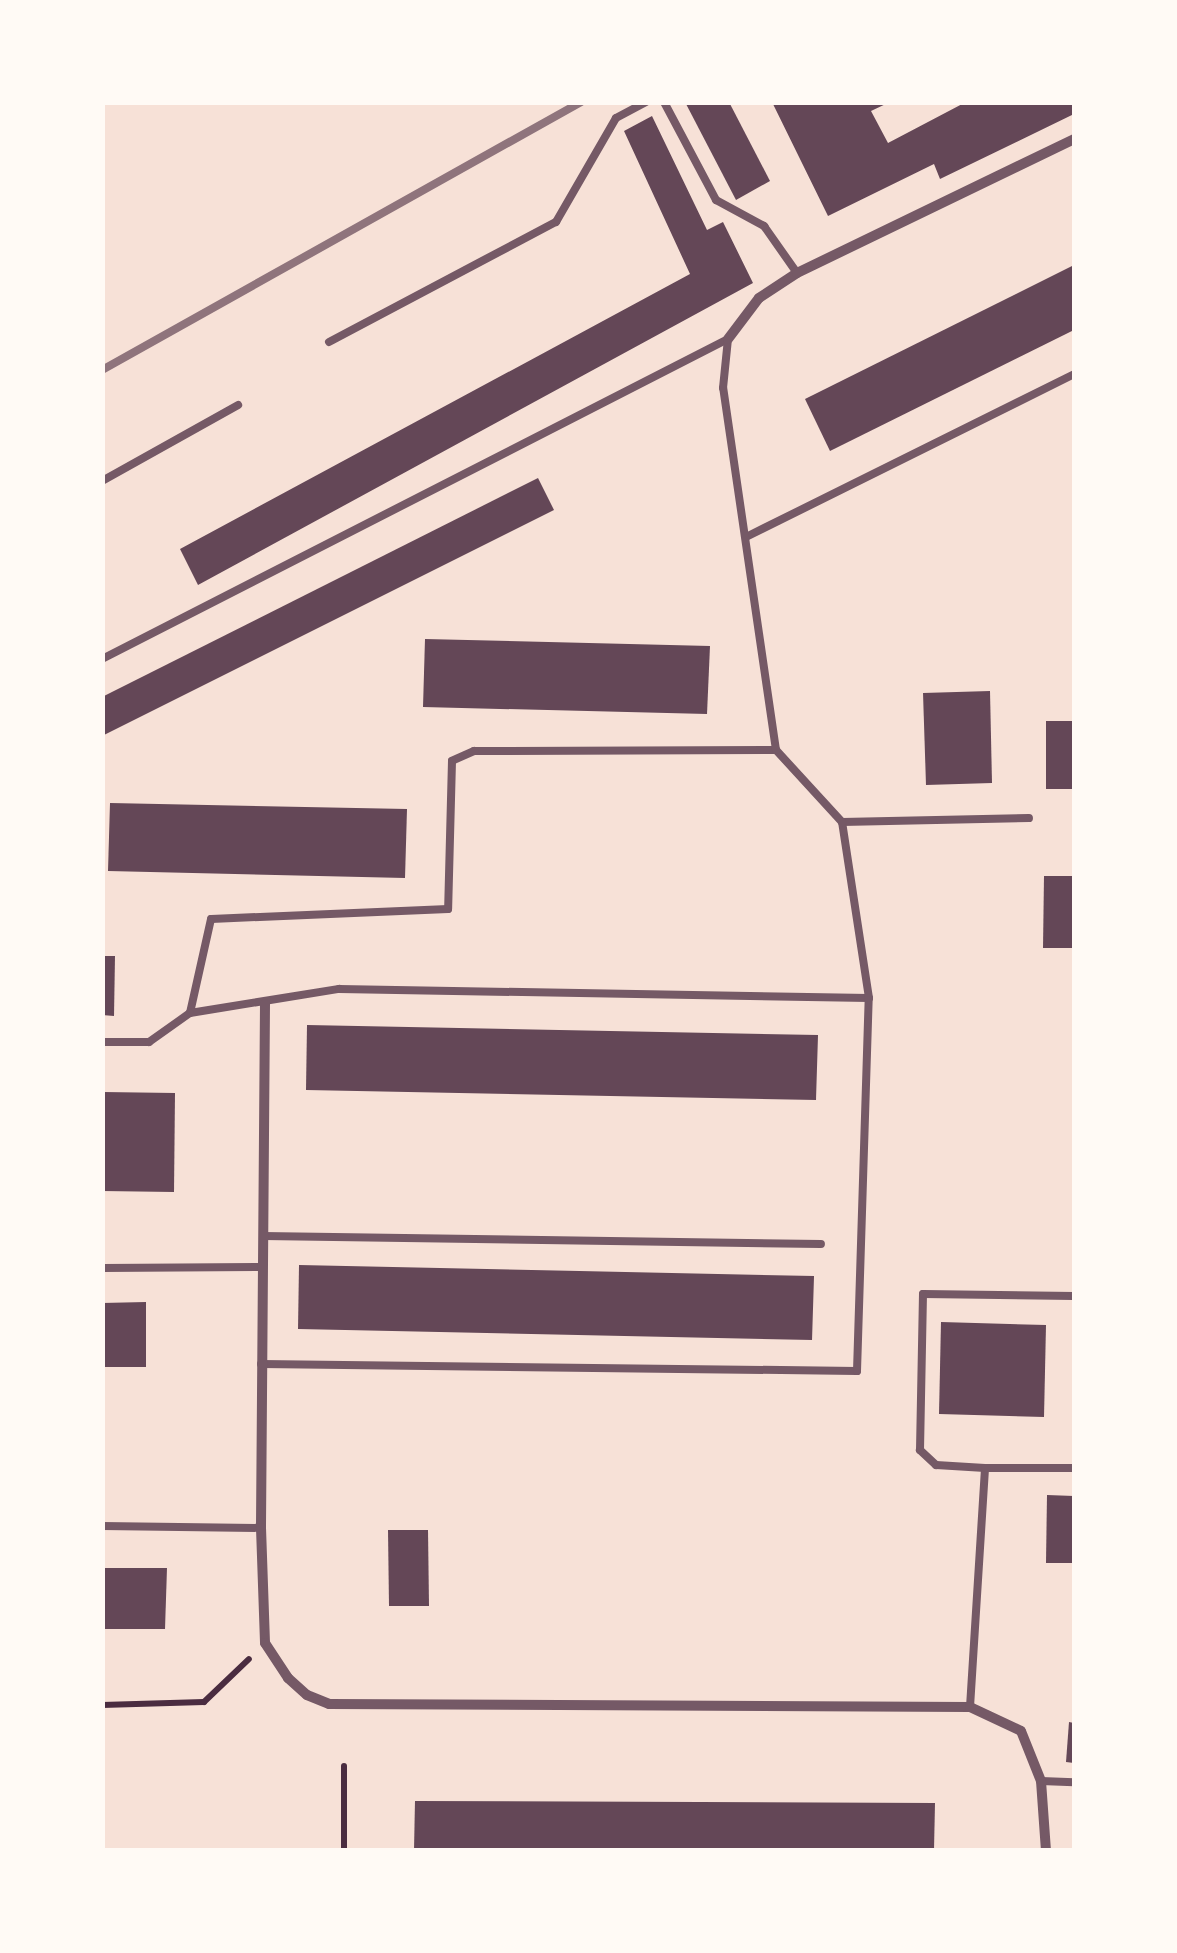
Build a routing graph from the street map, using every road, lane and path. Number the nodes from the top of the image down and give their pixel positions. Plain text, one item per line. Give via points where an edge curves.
1 (646, 102) edge
2 (664, 102) edge
3 (1074, 140) edge
4 (797, 273) junction
5 (728, 338) junction
6 (328, 342) dead end
7 (1074, 374) edge
8 (238, 404) dead end
9 (102, 481) edge
10 (746, 537) junction
11 (102, 659) edge
12 (776, 750) junction
13 (1028, 818) dead end
14 (842, 822) junction
15 (869, 998) junction
16 (264, 1004) junction
17 (190, 1014) junction
18 (102, 1042) edge
19 (263, 1236) junction
20 (821, 1244) dead end
21 (262, 1267) junction
22 (102, 1268) edge
23 (1074, 1296) edge
24 (260, 1364) junction
25 (984, 1468) junction
26 (1074, 1468) edge
27 (102, 1526) edge
28 (261, 1528) junction
29 (266, 1643) junction
30 (102, 1705) edge
31 (970, 1707) junction
32 (344, 1766) dead end
33 (1041, 1780) junction
34 (1074, 1782) edge
35 (344, 1850) edge
36 (1046, 1850) edge

1 - 6 lane via 616,118 556,222
2 - 4 lane via 716,200 764,226
3 - 4 street
4 - 5 street via 759,298
5 - 10 lane via 723,388
5 - 11 lane
7 - 10 lane
8 - 9 lane
10 - 12 lane
12 - 14 lane
12 - 17 lane via 474,751 452,761 448,909 211,919
13 - 14 lane
14 - 15 lane
15 - 16 lane via 339,989
15 - 24 lane via 857,1371
16 - 17 lane
16 - 19 street
17 - 18 lane via 149,1042
19 - 20 lane
19 - 21 street
21 - 22 lane
21 - 24 street
23 - 25 lane via 923,1294 920,1450 936,1466
24 - 28 street
25 - 26 lane
25 - 31 lane
27 - 28 lane
28 - 29 street
29 - 30 path via 204,1702
29 - 31 street via 288,1678 330,1704
31 - 33 street via 1021,1731
32 - 35 path
33 - 34 lane
33 - 36 street

